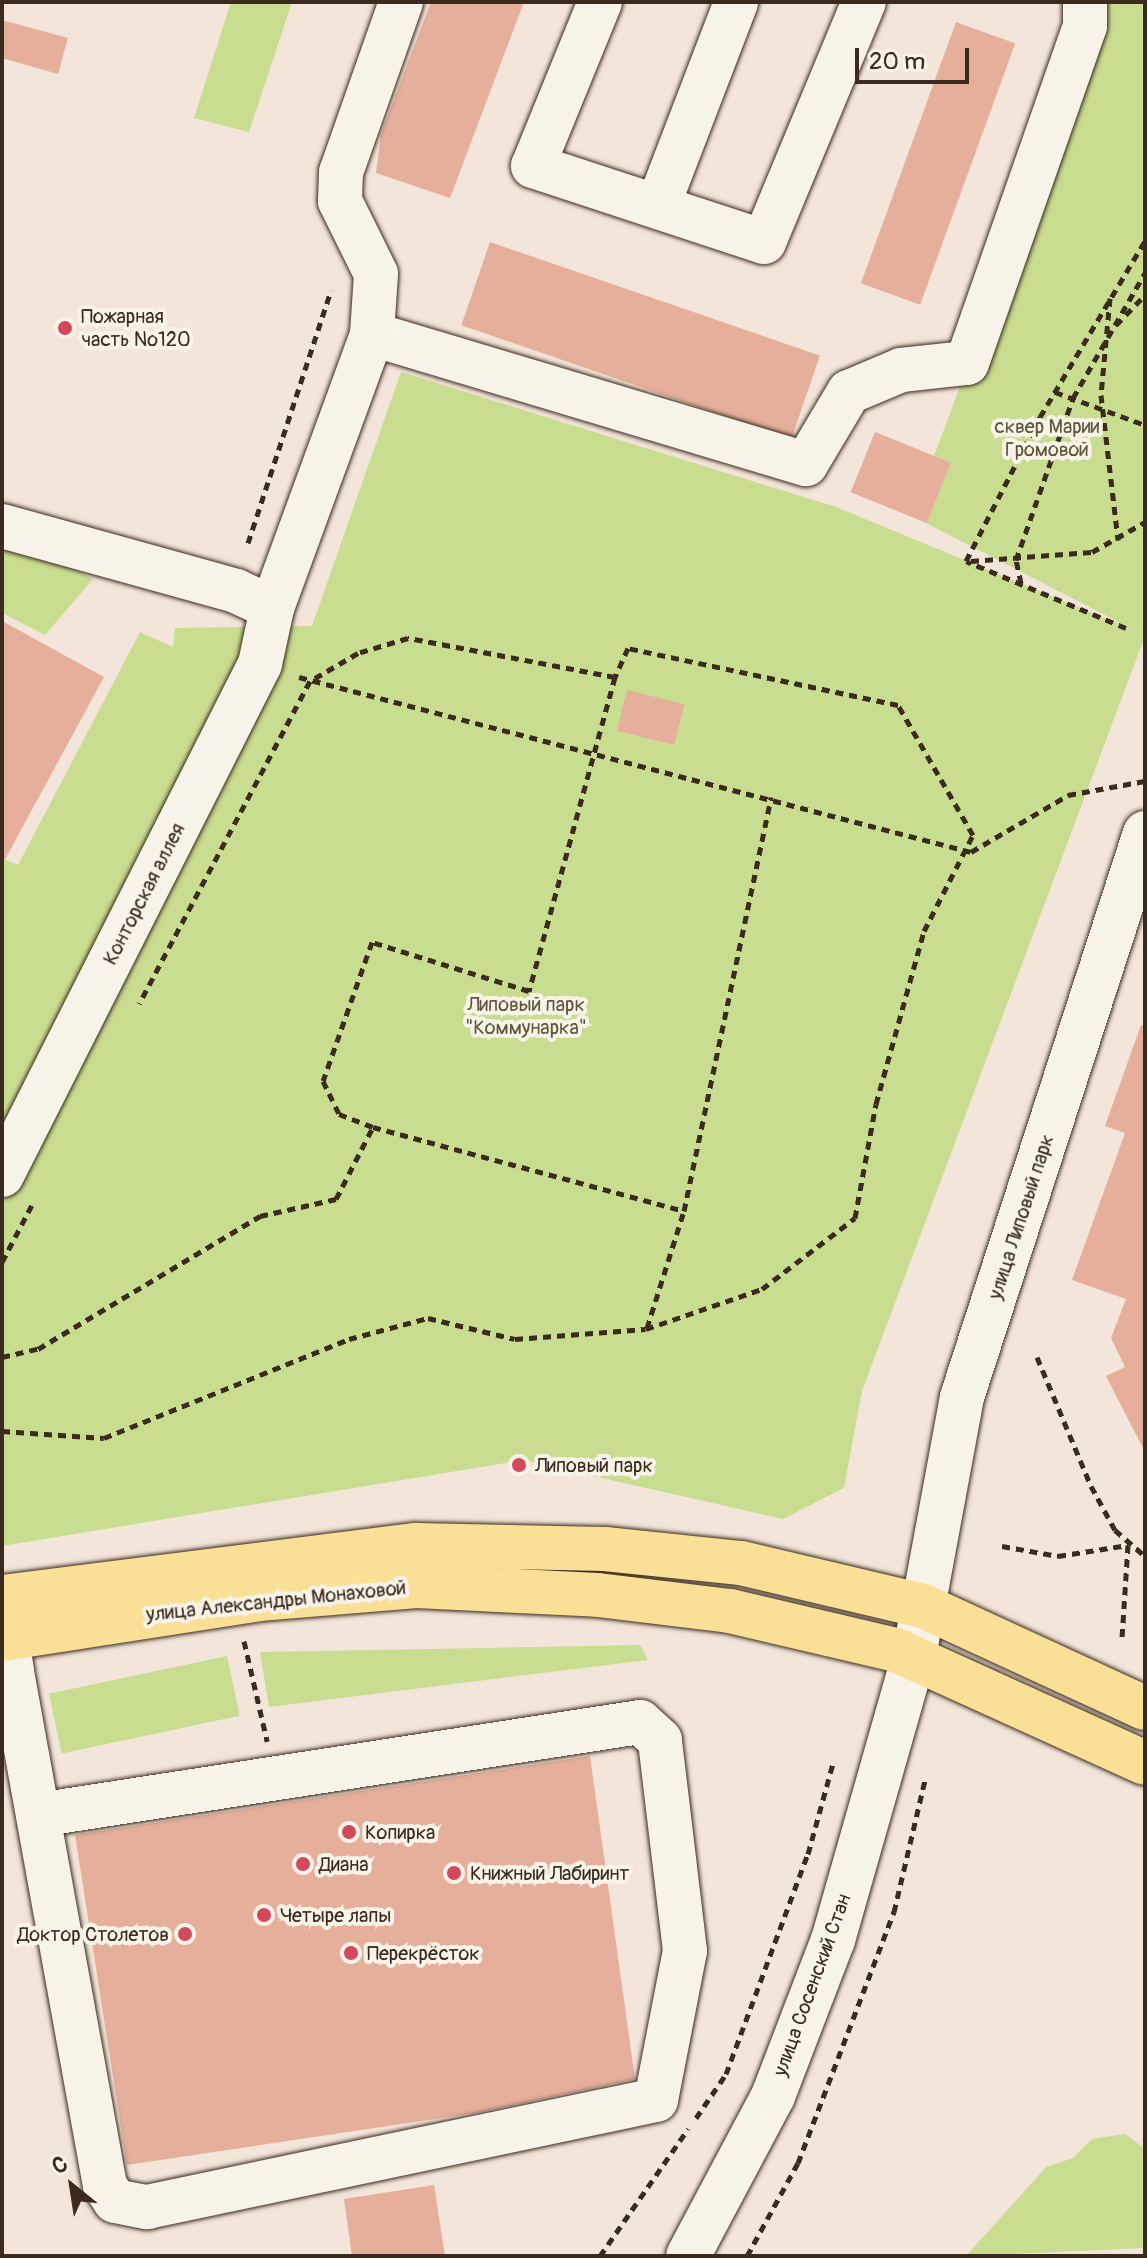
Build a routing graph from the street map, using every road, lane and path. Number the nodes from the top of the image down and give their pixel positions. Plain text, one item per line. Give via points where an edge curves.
1 (401, 2) edge
2 (600, 2) edge
3 (736, 2) edge
4 (864, 2) edge
5 (1085, 2) edge
6 (659, 203) junction
7 (354, 227) junction
8 (1145, 241) edge
9 (1145, 273) edge
10 (1145, 295) edge
11 (1111, 296) junction
12 (372, 334) junction
13 (1107, 334) junction
14 (1055, 392) junction
15 (1073, 398) junction
16 (1102, 408) junction
17 (1145, 425) edge
18 (1145, 522) edge
19 (2, 526) edge
20 (1118, 540) junction
21 (1016, 560) junction
22 (966, 561) junction
23 (1021, 584) junction
24 (254, 600) junction
25 (1126, 628) dead end
26 (260, 664) junction
27 (615, 677) junction
28 (310, 681) junction
29 (596, 749) junction
30 (1145, 781) edge
31 (771, 797) junction
32 (1145, 833) edge
33 (971, 852) junction
34 (134, 1013) dead end
35 (373, 1127) junction
36 (20, 1184) edge
37 (684, 1211) junction
38 (2, 1262) edge
39 (646, 1329) junction
40 (2, 1357) edge
41 (1037, 1357) dead end
42 (2, 1431) edge
43 (1128, 1545) junction
44 (1002, 1546) dead end
45 (1145, 1556) edge
46 (923, 1606) junction
47 (4, 1625) edge
48 (243, 1637) dead end
49 (1122, 1638) dead end
50 (914, 1656) junction
51 (1145, 1708) edge
52 (833, 1763) dead end
53 (1145, 1763) edge
54 (275, 1777) junction
55 (38, 1815) junction
56 (600, 2256) edge
57 (688, 2256) edge

1 - 7 street, Конторская аллея via 341,172 340,201
2 - 6 street via 533,166
3 - 6 street
4 - 6 street via 764,242
5 - 12 street via 1085,26 967,363 901,370 849,392 806,464
7 - 12 street, Конторская аллея via 376,274
7 - 24 path
8 - 11 path
9 - 13 path
10 - 13 path
11 - 13 path
11 - 14 path
12 - 24 street, Конторская аллея
13 - 15 path
13 - 16 path
14 - 15 path
14 - 22 path
15 - 16 path
15 - 21 path
16 - 17 path
16 - 20 path
18 - 20 path
19 - 24 street
20 - 21 path via 1059,558
21 - 22 path
21 - 23 path
22 - 23 path
23 - 25 path
24 - 26 street, Конторская аллея
26 - 28 path
26 - 36 street, Конторская аллея
27 - 28 path via 408,638 358,653
27 - 29 path
27 - 33 path via 628,648 898,705 973,835
28 - 29 path
28 - 34 path
29 - 31 path
29 - 35 path via 529,991 372,942 323,1081 339,1114
30 - 33 path via 1068,795
31 - 33 path
31 - 37 path
32 - 46 street, улица Липовый парк via 962,1397
33 - 39 path via 924,931 876,1104 855,1218 762,1289
35 - 37 path
35 - 40 path via 336,1199 260,1216 38,1349
36 - 38 path
37 - 39 path
39 - 42 path via 515,1339 428,1318 349,1339 104,1438
41 - 43 path via 1074,1451
43 - 44 path via 1058,1556
43 - 45 path
43 - 49 path
46 - 47 main road, улица Александры Монаховой via 741,1563 605,1549 416,1545
46 - 50 street, улица Сосенский Стан
46 - 51 main road, улица Александры Монаховой
47 - 50 main road, улица Александры Монаховой via 416,1586 730,1611
47 - 55 street
48 - 54 path
50 - 53 main road, улица Александры Монаховой
50 - 57 street, улица Сосенский Стан via 833,1940 773,2096
52 - 56 path via 808,1854 726,2074
54 - 55 street
54 - 55 street via 625,1720 650,1727 660,1740 685,1951 656,2100 147,2207 115,2201 105,2186

